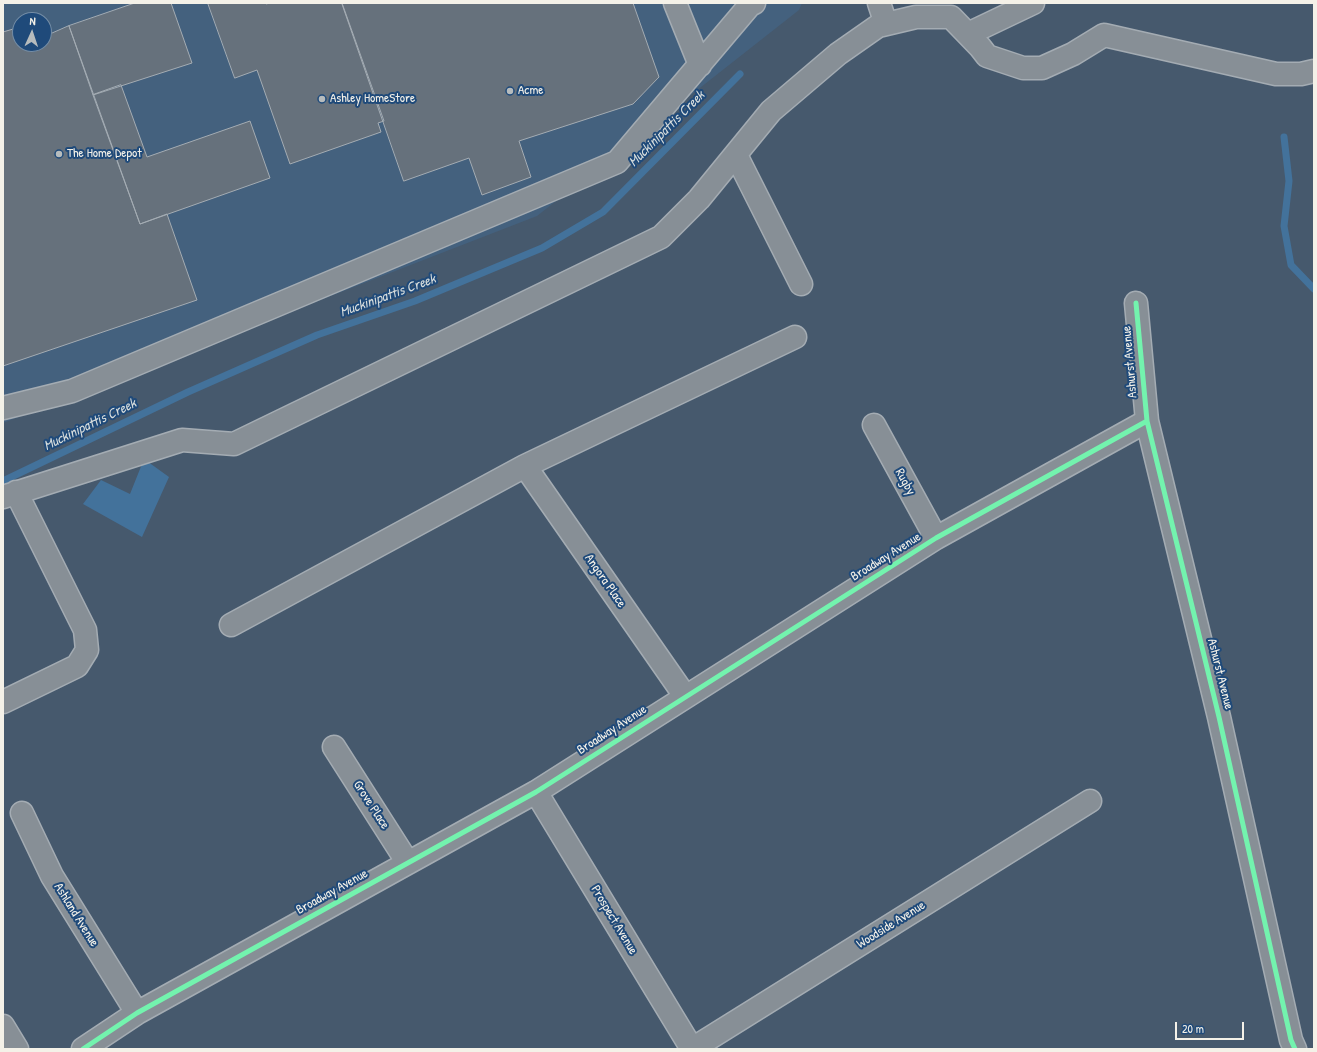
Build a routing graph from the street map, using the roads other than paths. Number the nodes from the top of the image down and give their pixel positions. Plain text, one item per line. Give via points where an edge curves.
1 (675, 3) edge
2 (754, 3) edge
3 (879, 3) edge
4 (1033, 3) edge
5 (934, 10) edge
6 (886, 24) junction
7 (968, 34) junction
8 (700, 65) junction
9 (1314, 71) edge
10 (736, 155) junction
11 (801, 284) dead end
12 (1136, 303) dead end
13 (795, 337) dead end
14 (3, 408) edge
15 (1147, 421) junction
16 (874, 425) dead end
17 (525, 466) junction
18 (9, 495) edge
19 (936, 538) junction
20 (231, 625) dead end
21 (685, 696) junction
22 (3, 702) edge
23 (334, 747) dead end
24 (536, 792) junction
25 (1090, 801) dead end
26 (22, 813) dead end
27 (408, 863) junction
28 (137, 1013) junction
29 (3, 1026) edge
30 (1288, 1046) edge
31 (16, 1049) edge
32 (83, 1049) edge
33 (692, 1049) edge

1 - 8 street
2 - 8 street
3 - 6 street
4 - 7 street
5 - 6 street
5 - 7 street via 951,18
6 - 10 street via 878,26 838,54 771,111
7 - 9 street via 987,56 1022,68 1042,68 1073,54 1104,35 1276,74
8 - 14 street via 617,162 72,391
10 - 11 street
10 - 18 street via 699,199 662,237 234,444 182,440
12 - 15 street, Ashurst Avenue
13 - 17 street
15 - 19 street, Broadway Avenue
15 - 30 street, Ashurst Avenue via 1219,716
16 - 19 street, Rugby
17 - 20 street
17 - 21 street, Angora Place
18 - 22 street via 85,630 87,650 77,666
19 - 21 street, Broadway Avenue
21 - 24 street, Broadway Avenue
23 - 27 street, Grove Place
24 - 27 street, Broadway Avenue
24 - 33 street, Prospect Avenue
25 - 33 street, Woodside Avenue
26 - 28 street, Ashland Avenue via 52,876
27 - 28 street, Broadway Avenue
28 - 32 street, Broadway Avenue
29 - 31 street

